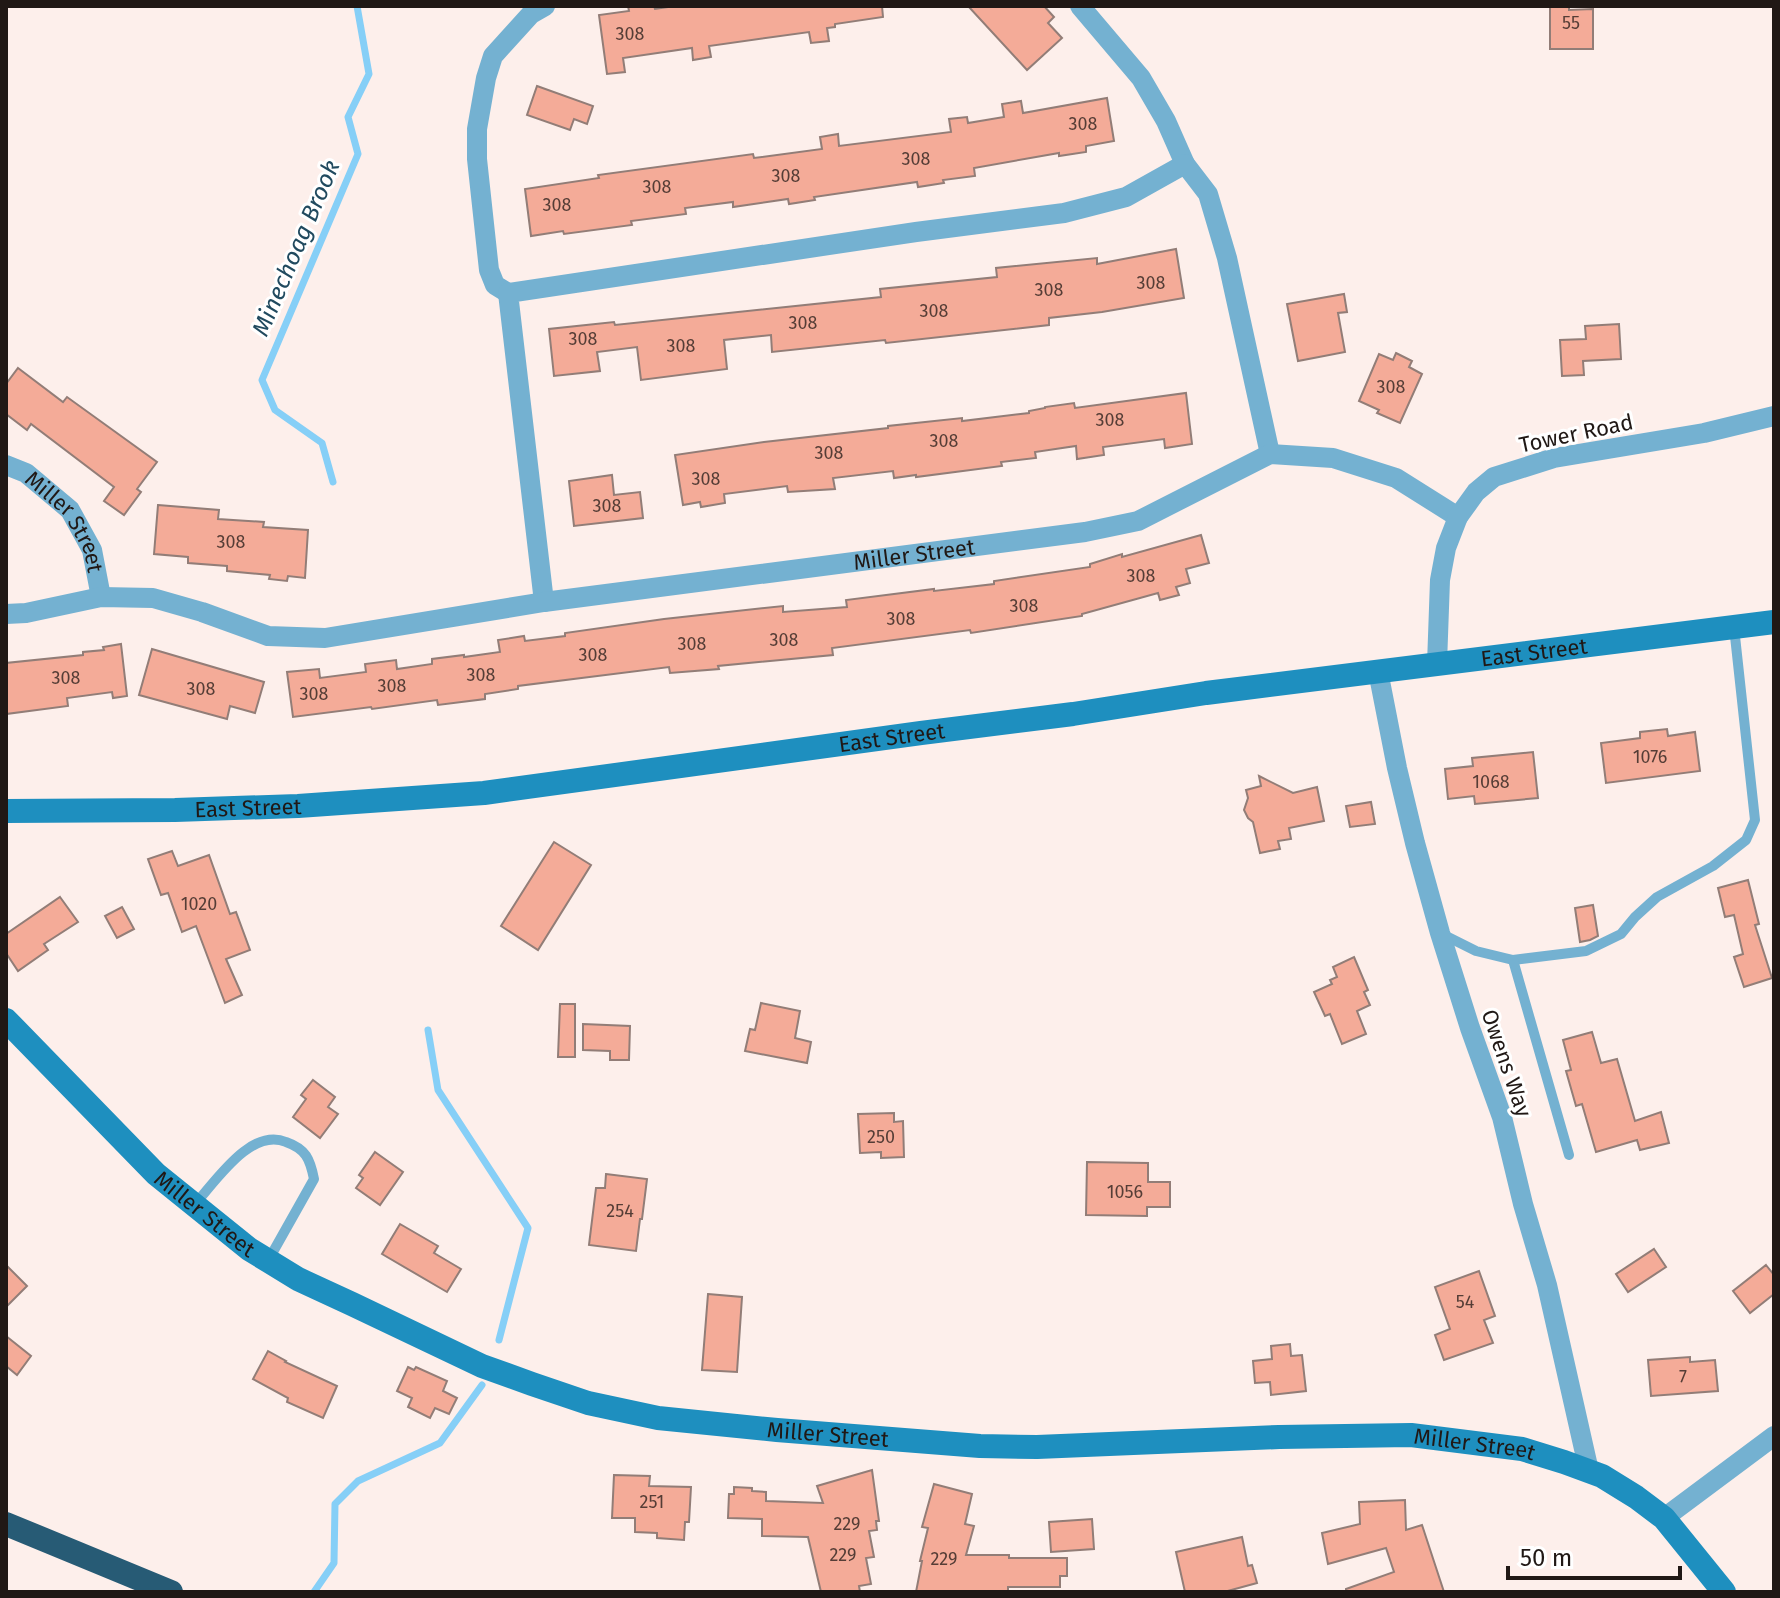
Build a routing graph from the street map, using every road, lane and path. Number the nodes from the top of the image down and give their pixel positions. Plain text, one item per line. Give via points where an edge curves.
1 (545, 6) edge
2 (1080, 6) edge
3 (1185, 164) junction
4 (508, 293) junction
5 (1774, 416) edge
6 (1270, 454) junction
7 (6, 465) edge
8 (1458, 517) junction
9 (101, 597) junction
10 (544, 602) junction
11 (6, 614) edge
12 (1774, 622) edge
13 (1734, 627) junction
14 (1437, 664) junction
15 (1378, 671) junction
16 (6, 811) edge
17 (1440, 933) junction
18 (1513, 960) junction
19 (6, 1020) edge
20 (1569, 1155) dead end
21 (194, 1206) junction
22 (268, 1260) junction
23 (1774, 1436) edge
24 (1589, 1471) junction
25 (1664, 1518) junction
26 (6, 1524) edge
27 (171, 1592) edge
28 (1724, 1592) edge

1 - 4 street via 493,56 477,129 489,270 495,285
2 - 3 street via 1141,78
3 - 4 street via 1126,197 1064,213
3 - 6 street via 1208,194 1227,258
4 - 10 street
5 - 8 street, Tower Road via 1554,458 1494,477
6 - 8 street via 1333,458 1396,478
6 - 10 street, Miller Street via 1138,521 1085,532
7 - 9 street, Miller Street via 26,473 70,510 92,550
8 - 14 street, Tower Road via 1440,580
9 - 10 street, Miller Street via 153,598 268,636 325,638
9 - 11 street, Miller Street
12 - 13 street, East Street
13 - 14 street, East Street
13 - 18 lane via 1755,820 1746,840 1713,866 1657,897 1621,934 1586,951
14 - 15 street, East Street
15 - 16 street, East Street via 484,793 298,806
15 - 17 street, Owens Way
17 - 18 lane via 1476,951
17 - 24 street, Owens Way via 1502,1117
18 - 20 lane
19 - 21 street, Miller Street
21 - 22 street, Miller Street
21 - 22 lane via 250,1146 280,1139 300,1147 314,1179
22 - 24 street, Miller Street via 482,1366 588,1403 658,1418 980,1446 1411,1435 1522,1449
23 - 25 street
24 - 25 street, Miller Street
25 - 28 street, Miller Street
26 - 27 highway

